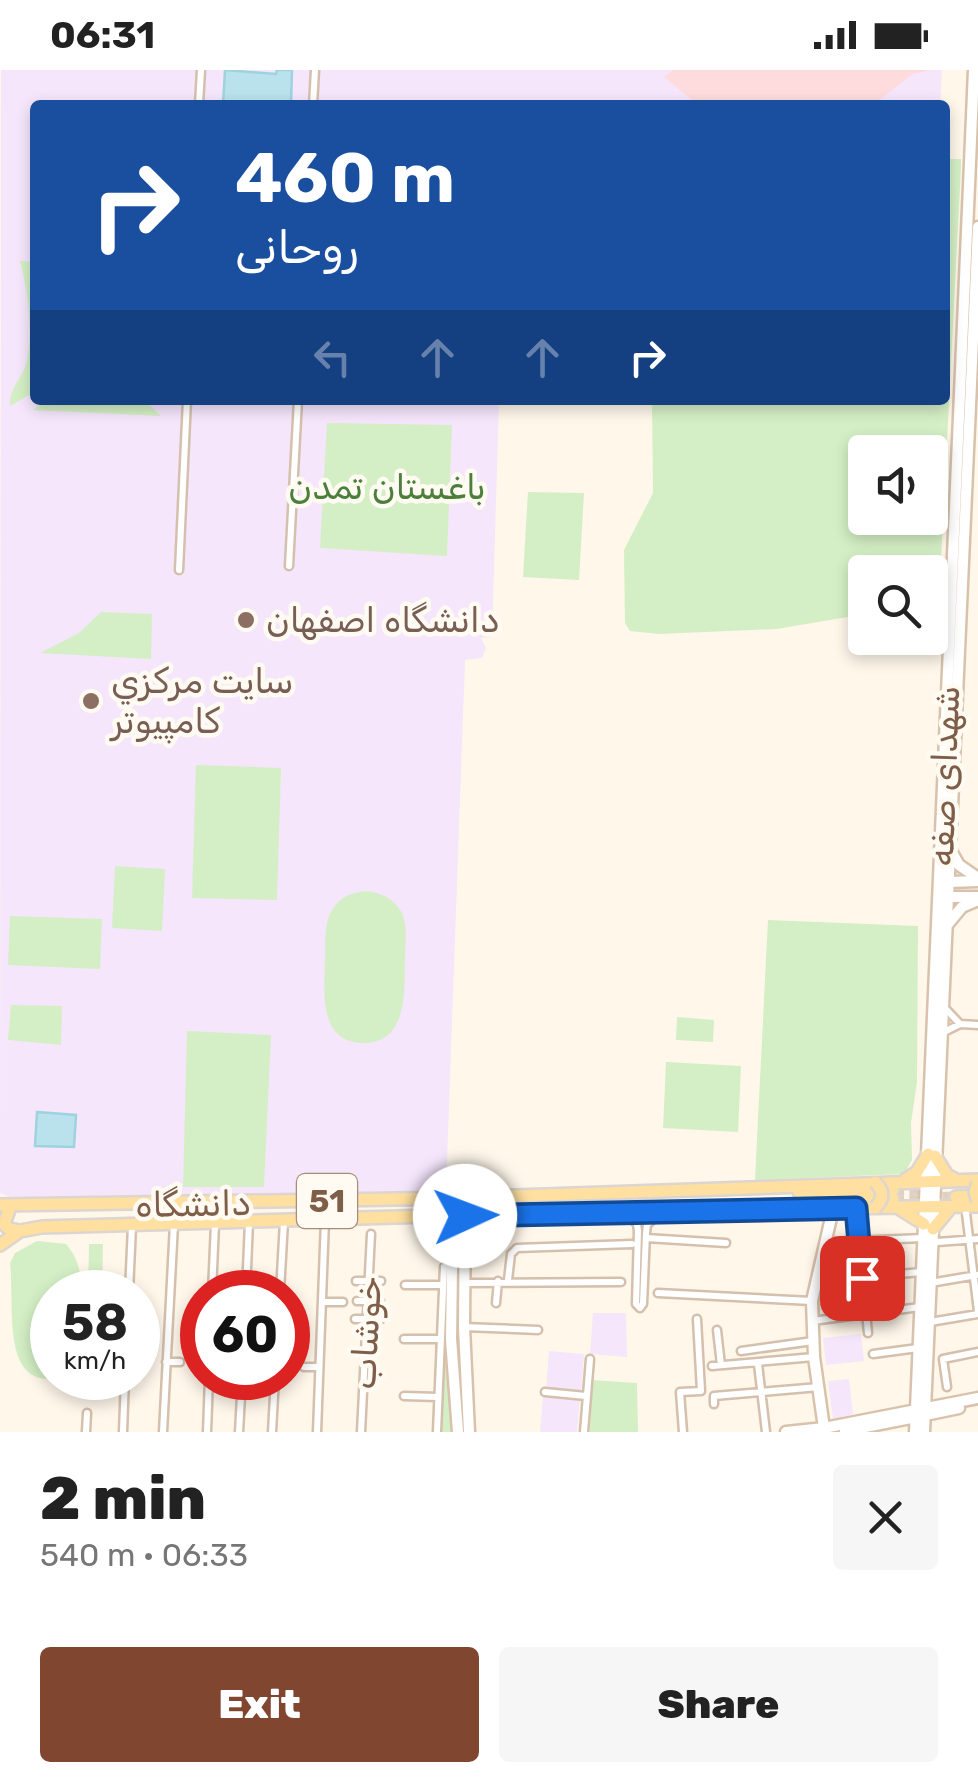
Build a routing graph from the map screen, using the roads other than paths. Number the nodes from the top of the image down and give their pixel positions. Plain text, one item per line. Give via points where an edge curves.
1 (201, 70) edge
2 (315, 70) edge
3 (974, 70) edge
4 (200, 100) edge
5 (313, 100) edge
6 (978, 227) edge
7 (187, 405) edge
8 (298, 405) edge
9 (962, 471) junction
10 (288, 566) dead end
11 (179, 570) dead end
12 (950, 849) junction
13 (978, 880) edge
14 (945, 889) junction
15 (978, 899) edge
16 (946, 926) junction
17 (943, 1005) junction
18 (960, 1024) junction
19 (978, 1025) edge
20 (942, 1034) junction
21 (932, 1155) junction
22 (904, 1181) junction
23 (875, 1182) junction
24 (978, 1184) edge
25 (655, 1192) junction
26 (955, 1193) junction
27 (459, 1198) junction
28 (894, 1199) junction
29 (978, 1201) edge
30 (5, 1206) edge
31 (856, 1208) junction
32 (875, 1208) junction
33 (661, 1210) junction
34 (624, 1211) junction
35 (966, 1213) dead end
36 (497, 1214) junction
37 (826, 1214) junction
38 (459, 1216) junction
39 (930, 1216) junction
40 (425, 1218) junction
41 (324, 1220) junction
42 (284, 1221) junction
43 (215, 1222) junction
44 (249, 1222) junction
45 (174, 1224) junction
46 (132, 1225) junction
47 (20, 1231) junction
48 (371, 1234) dead end
49 (646, 1238) junction
50 (974, 1239) edge
51 (858, 1240) junction
52 (826, 1242) junction
53 (726, 1243) dead end
54 (632, 1244) dead end
55 (0, 1245) edge
56 (460, 1247) junction
57 (820, 1256) junction
58 (370, 1261) junction
59 (382, 1262) dead end
60 (444, 1267) dead end
61 (130, 1270) edge
62 (213, 1270) edge
63 (247, 1270) edge
64 (281, 1270) edge
65 (922, 1272) junction
66 (976, 1276) edge
67 (862, 1278) junction
68 (356, 1280) dead end
69 (508, 1280) junction
70 (368, 1281) junction
71 (381, 1281) dead end
72 (498, 1281) junction
73 (816, 1281) junction
74 (465, 1282) junction
75 (621, 1282) dead end
76 (930, 1283) junction
77 (405, 1285) dead end
78 (443, 1285) junction
79 (658, 1293) dead end
80 (357, 1300) dead end
81 (812, 1300) junction
82 (368, 1301) junction
83 (380, 1301) dead end
84 (322, 1302) junction
85 (343, 1302) dead end
86 (496, 1303) dead end
87 (920, 1307) junction
88 (978, 1312) edge
89 (866, 1314) junction
90 (355, 1319) dead end
91 (366, 1319) junction
92 (381, 1319) dead end
93 (697, 1319) dead end
94 (812, 1321) junction
95 (928, 1322) junction
96 (464, 1327) junction
97 (538, 1330) dead end
98 (717, 1330) dead end
99 (868, 1333) dead end
100 (446, 1338) junction
101 (404, 1339) dead end
102 (813, 1342) junction
103 (918, 1348) junction
104 (741, 1350) dead end
105 (978, 1352) edge
106 (874, 1354) dead end
107 (814, 1357) junction
108 (590, 1359) dead end
109 (166, 1362) junction
110 (180, 1362) dead end
111 (758, 1364) junction
112 (310, 1366) edge
113 (319, 1367) junction
114 (819, 1387) junction
115 (948, 1387) dead end
116 (760, 1390) junction
117 (545, 1392) dead end
118 (467, 1394) junction
119 (404, 1396) dead end
120 (586, 1396) junction
121 (438, 1397) junction
122 (125, 1400) edge
123 (209, 1400) edge
124 (241, 1400) edge
125 (274, 1400) edge
126 (978, 1401) edge
127 (714, 1404) dead end
128 (921, 1412) junction
129 (88, 1413) dead end
130 (468, 1430) edge
131 (826, 1431) edge
132 (86, 1432) edge
133 (123, 1432) edge
134 (163, 1432) edge
135 (208, 1432) edge
136 (239, 1432) edge
137 (272, 1432) edge
138 (317, 1432) edge
139 (361, 1432) edge
140 (436, 1432) edge
141 (584, 1432) edge
142 (683, 1432) edge
143 (766, 1432) edge
144 (786, 1432) edge
145 (839, 1432) edge
146 (915, 1432) edge
147 (924, 1432) edge

1 - 4 street
2 - 5 street
3 - 9 main road, شهدای صفه
6 - 9 main road, شهدای صفه
7 - 11 street
8 - 10 street
9 - 12 main road, شهدای صفه
9 - 14 main road, شهدای صفه
12 - 13 main road
12 - 14 main road, شهدای صفه
13 - 14 main road
14 - 15 main road
14 - 16 main road, شهدای صفه
14 - 21 main road, شهدای صفه
15 - 16 main road
16 - 17 main road, شهدای صفه
17 - 18 street
17 - 20 main road, شهدای صفه
18 - 19 street
18 - 20 street
20 - 21 main road, شهدای صفه
21 - 22 main road
21 - 26 main road
21 - 39 main road, شهدای صفه
22 - 23 main road, دانشگاه
22 - 39 main road, دانشگاه
23 - 25 main road, دانشگاه
23 - 32 main road, bridge via 882,1202
24 - 26 main road
24 - 29 main road, bridge
25 - 27 main road, دانشگاه / 51
25 - 28 main road, 51
26 - 29 main road
26 - 39 main road
26 - 39 main road
26 - 39 main road
27 - 30 main road, دانشگاه / 51
27 - 38 main road
28 - 32 main road, دانشگاه
28 - 33 main road, 51
28 - 39 main road
30 - 47 main road via 4,1224
31 - 32 main road, دانشگاه
31 - 37 main road, دانشگاه
31 - 51 street
33 - 34 main road, دانشگاه / 51
33 - 37 main road, دانشگاه
33 - 49 street
34 - 36 main road, دانشگاه / 51
34 - 49 street via 637,1224 640,1308
35 - 50 street
36 - 38 main road, دانشگاه / 51
36 - 56 main road
37 - 52 main road
37 - 57 main road
38 - 40 main road, دانشگاه / 51
38 - 56 main road
39 - 50 street
39 - 51 street
39 - 65 main road
39 - 76 main road
40 - 41 main road, دانشگاه / 51
40 - 56 main road
41 - 42 main road, دانشگاه / 51
41 - 84 street
42 - 44 main road, دانشگاه / 51
42 - 64 street
43 - 44 main road, دانشگاه / 51
43 - 45 main road, دانشگاه / 51
43 - 62 street
44 - 63 street
45 - 46 main road, دانشگاه / 51
45 - 109 street
46 - 47 main road, دانشگاه / 51
46 - 61 street
47 - 55 main road, دانشگاه / 51
48 - 58 street, خوشاب
49 - 53 street
50 - 66 street
51 - 52 street
51 - 67 street
52 - 57 main road
54 - 69 street via 517,1248
56 - 74 main road
56 - 100 main road
57 - 73 main road
58 - 59 street
58 - 70 street, خوشاب
60 - 78 street
65 - 67 street
65 - 87 main road
66 - 76 street
66 - 88 street
67 - 73 street
67 - 89 street
68 - 70 street
69 - 72 street
69 - 75 street
70 - 71 street
70 - 82 street, خوشاب
72 - 74 street
72 - 86 street
73 - 81 main road
74 - 96 main road
76 - 95 main road
77 - 78 street
78 - 100 street
79 - 81 street
80 - 82 street
81 - 94 main road
82 - 83 street
82 - 91 street, خوشاب
84 - 85 street
84 - 113 street
87 - 89 street
87 - 103 main road
88 - 95 street
89 - 94 street
89 - 99 street
90 - 91 street
91 - 92 street
91 - 139 street, خوشاب
93 - 142 street via 701,1391 680,1392
94 - 102 main road
95 - 128 main road
96 - 97 street
96 - 118 main road
98 - 111 street via 716,1366
100 - 101 street
100 - 118 main road via 456,1333
100 - 121 street
100 - 130 main road
102 - 104 street
102 - 107 main road
103 - 106 street
103 - 128 main road
105 - 115 street via 943,1359
107 - 111 street
107 - 114 main road
108 - 120 street
109 - 110 street
109 - 134 street
111 - 116 street
112 - 113 street
113 - 138 street
114 - 116 street
114 - 131 main road
116 - 127 street via 714,1396
116 - 143 street
117 - 120 street
118 - 130 main road
119 - 121 street
120 - 141 street
121 - 140 street
122 - 133 street
123 - 135 street
124 - 136 street
125 - 137 street
126 - 128 main road
128 - 131 main road
128 - 145 main road
128 - 146 main road
128 - 147 main road
129 - 132 street
131 - 144 main road

